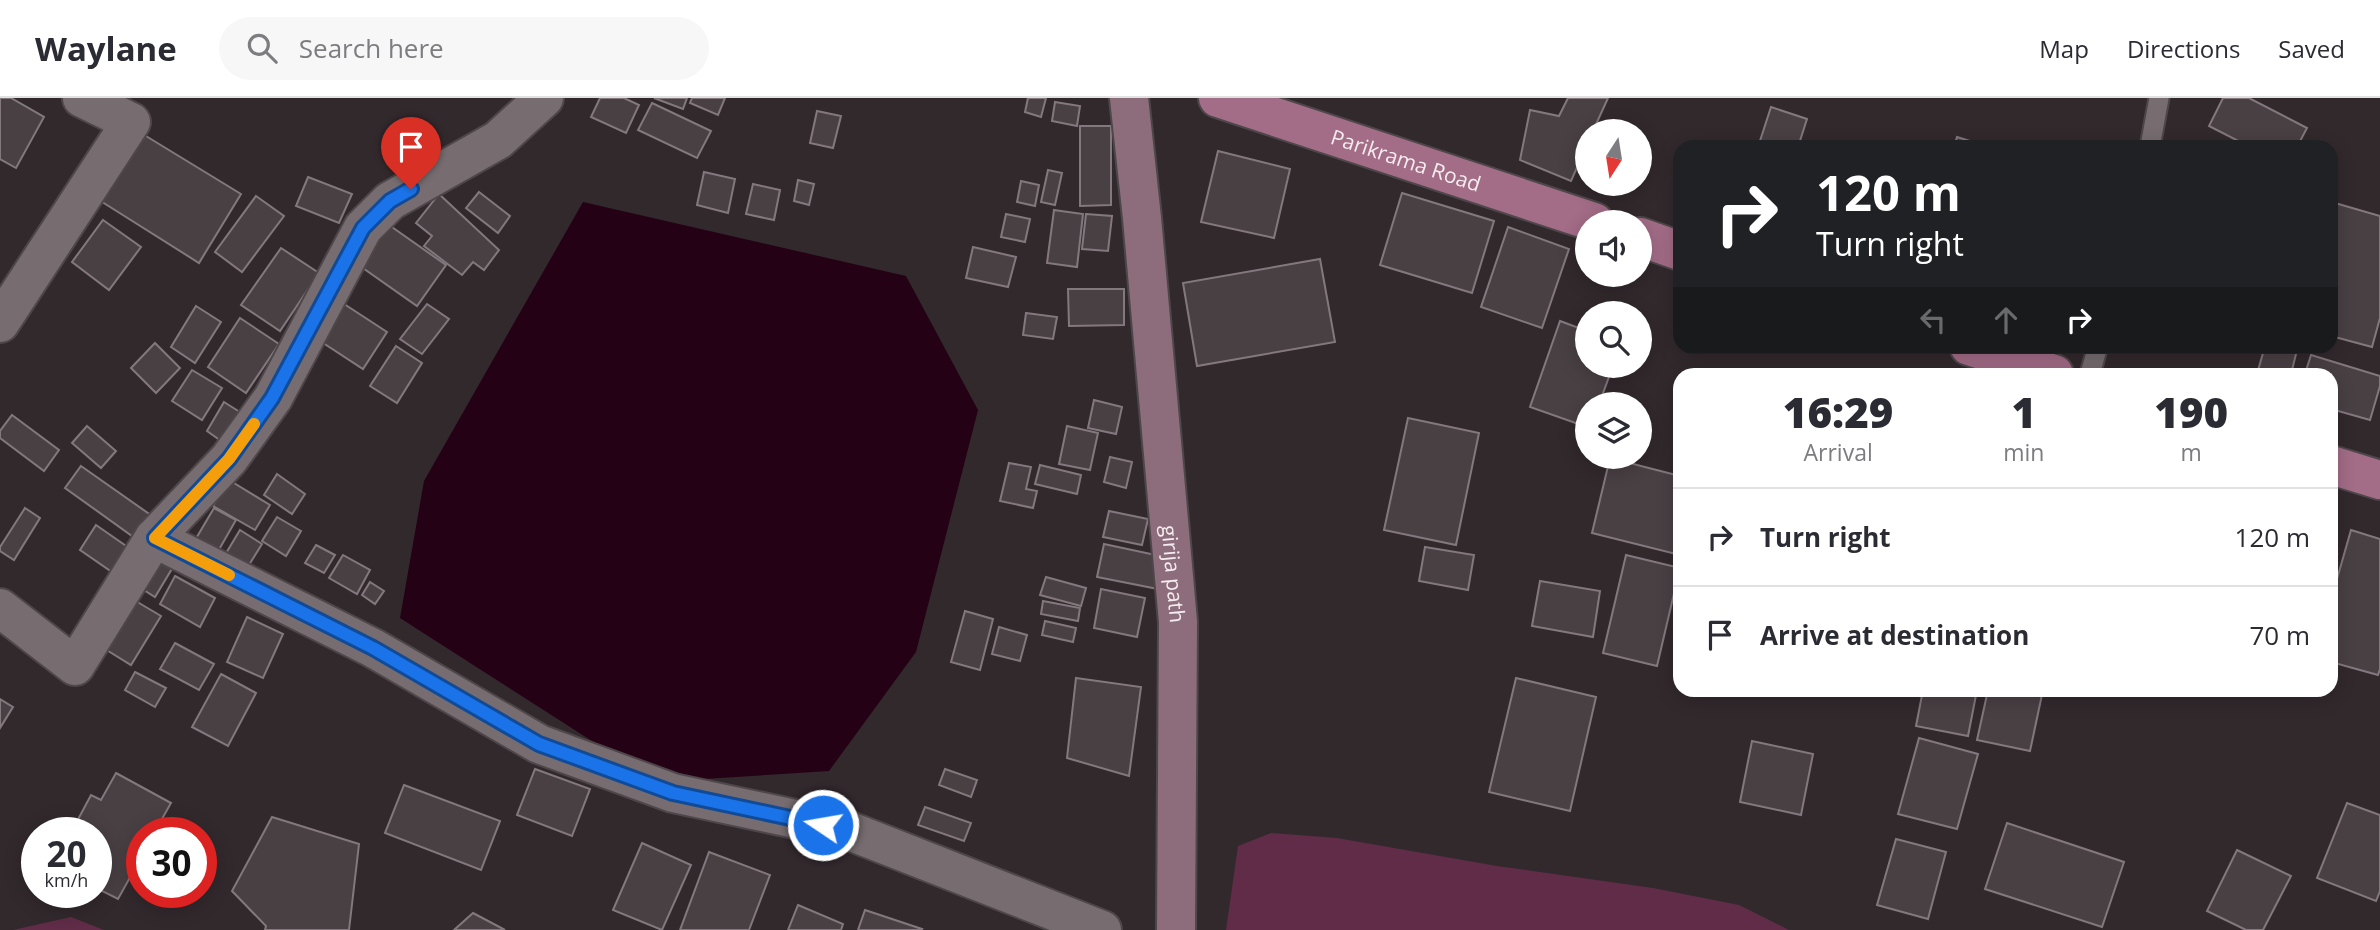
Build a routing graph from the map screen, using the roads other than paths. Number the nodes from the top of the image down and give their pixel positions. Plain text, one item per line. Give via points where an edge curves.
1 (82, 98) edge
2 (544, 98) edge
3 (1129, 98) edge
4 (2159, 98) edge
5 (1232, 100) edge
6 (2151, 140) edge
7 (1575, 216) edge
8 (1652, 241) edge
9 (1673, 249) edge
10 (0, 323) edge
11 (1993, 354) edge
12 (2036, 368) edge
13 (2338, 467) edge
14 (2380, 480) edge
15 (155, 538) junction
16 (0, 608) edge
17 (1102, 930) edge
18 (1176, 930) edge

1 - 10 street via 131,122
2 - 15 street via 498,140 390,201 363,228 272,398 229,459
3 - 18 main road, girija path via 1178,622
4 - 6 lane
5 - 7 main road, Parikrama Road
8 - 9 main road
11 - 12 main road
13 - 14 main road
15 - 16 street via 75,666
15 - 17 street via 373,648 539,744 673,793 847,830

